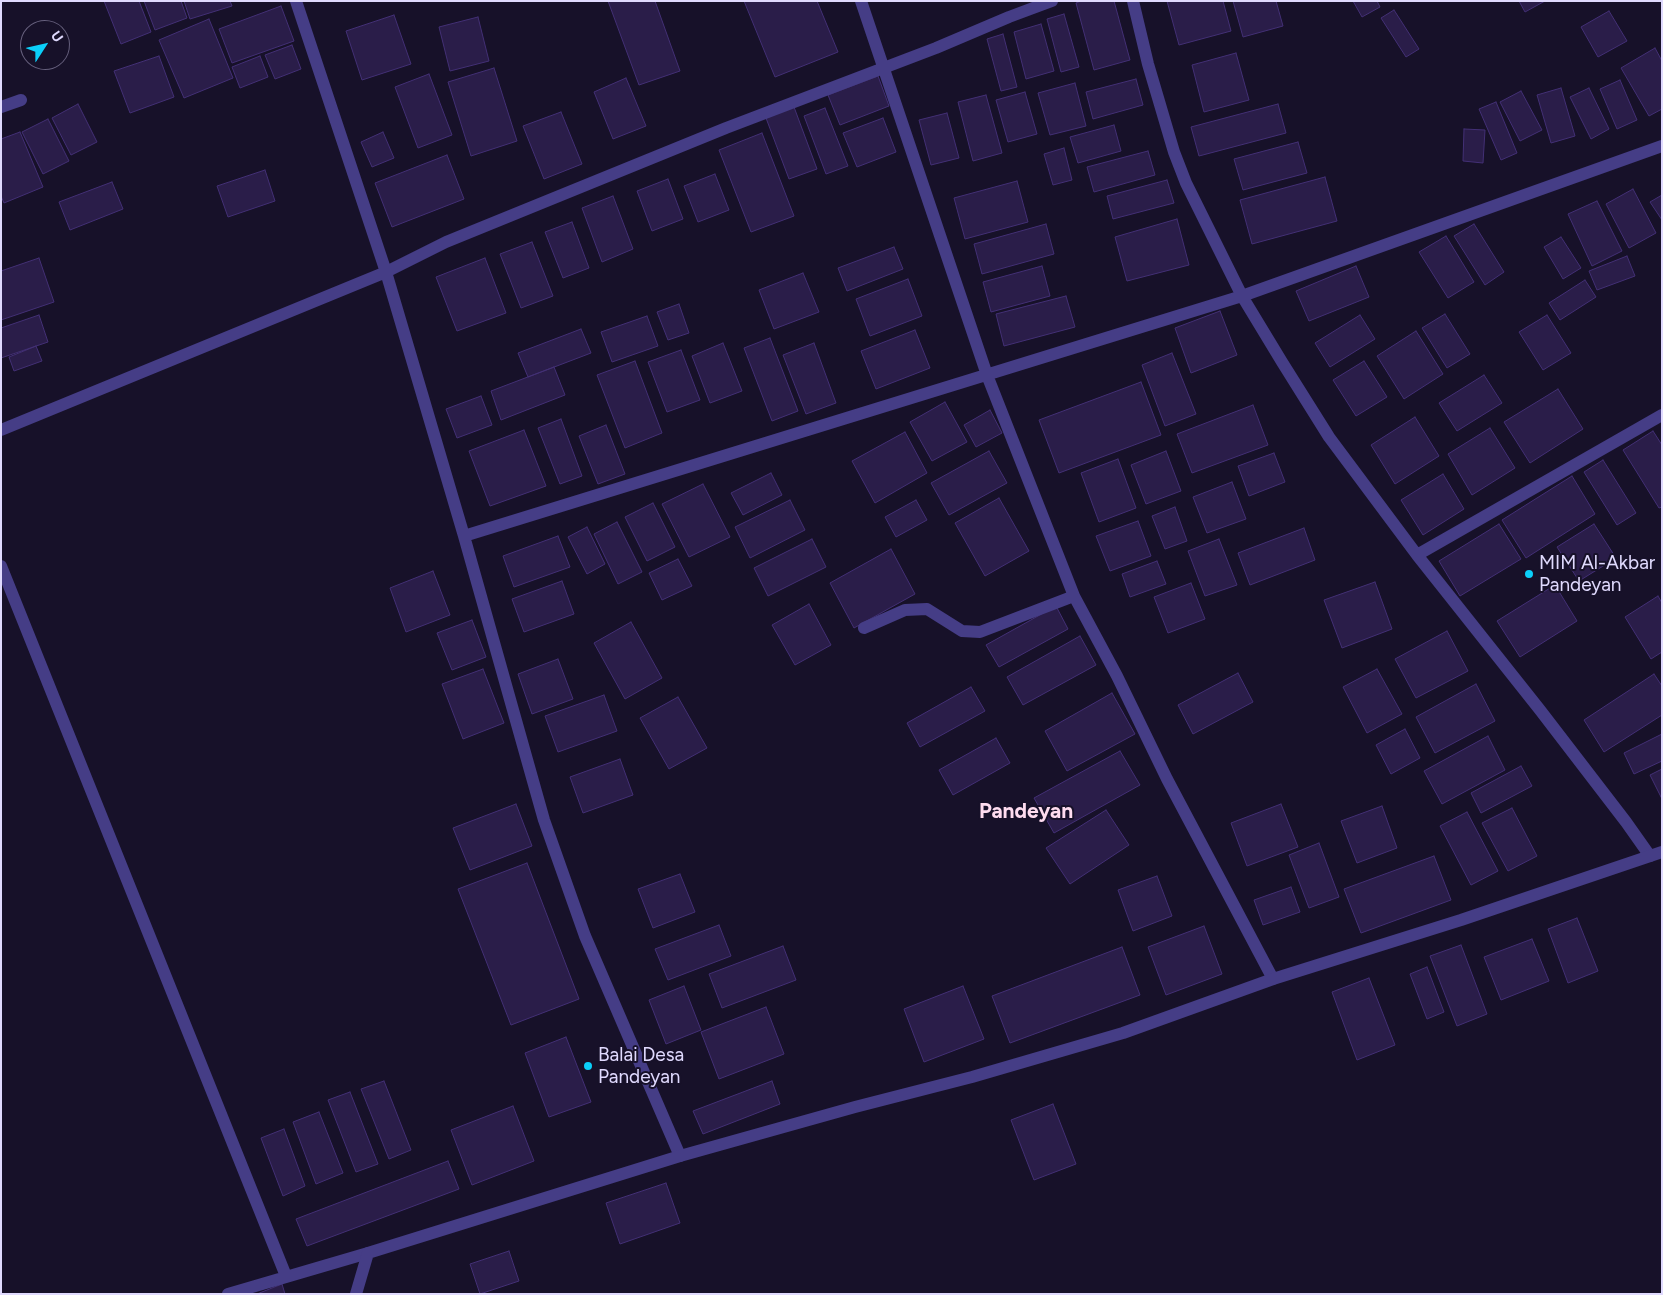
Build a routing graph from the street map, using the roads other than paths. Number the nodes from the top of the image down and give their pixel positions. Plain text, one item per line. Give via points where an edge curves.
1 (296, 1) edge
2 (861, 1) edge
3 (1052, 1) edge
4 (1133, 1) edge
5 (882, 67) junction
6 (21, 100) dead end
7 (1, 107) edge
8 (1662, 146) edge
9 (386, 272) junction
10 (1242, 296) junction
11 (986, 375) junction
12 (1662, 415) edge
13 (1, 430) edge
14 (464, 536) junction
15 (1417, 555) junction
16 (1, 566) edge
17 (1074, 596) junction
18 (864, 628) dead end
19 (1656, 854) edge
20 (1273, 979) junction
21 (680, 1156) junction
22 (368, 1253) junction
23 (286, 1276) junction
24 (228, 1294) edge
25 (356, 1294) edge

1 - 9 street
2 - 5 street
3 - 5 street
4 - 10 street via 1174,152 1203,220
5 - 9 street via 446,242
5 - 11 street
6 - 7 street
8 - 10 street
9 - 13 street
9 - 14 street
10 - 11 street
10 - 15 street via 1329,437
11 - 14 street
11 - 17 street
12 - 15 street
14 - 21 street via 556,856 585,936
15 - 19 street via 1626,822
16 - 23 street
17 - 18 street via 980,632 962,631 927,610 905,610
17 - 20 street
19 - 20 street
20 - 21 street via 1123,1033
21 - 22 street
22 - 23 street
22 - 25 street
23 - 24 street

